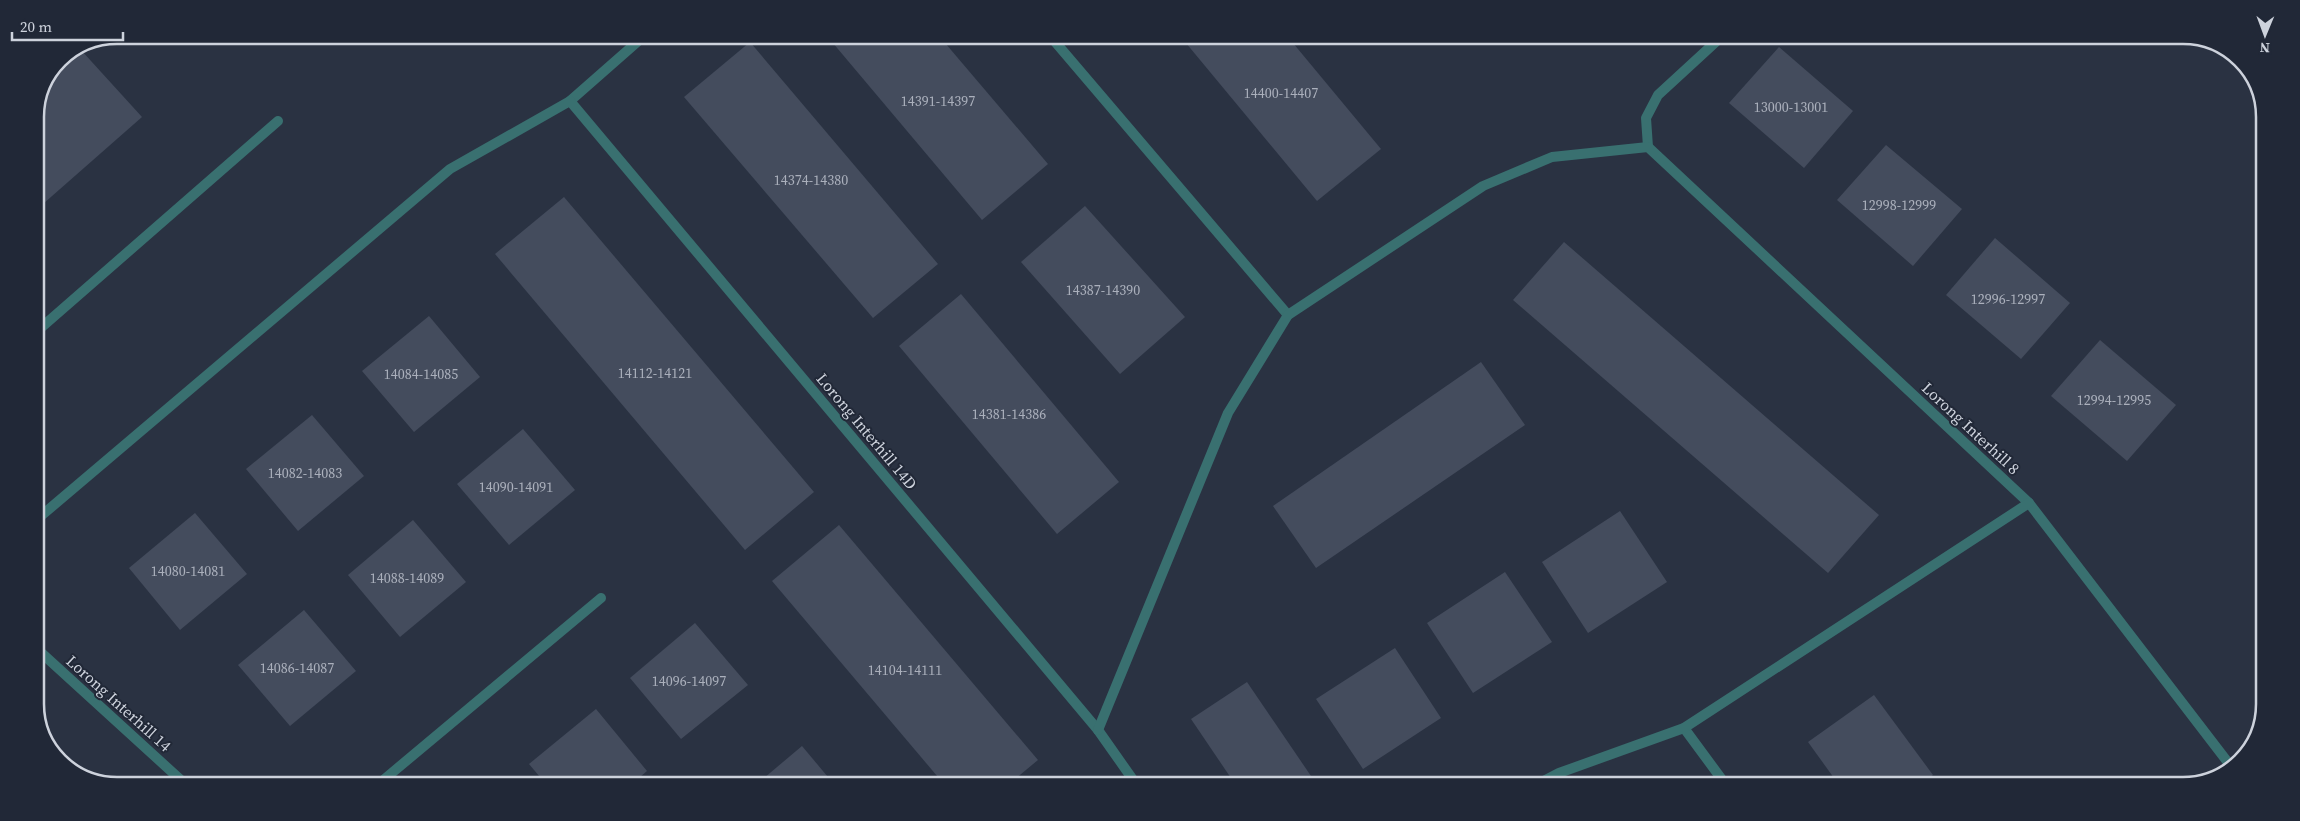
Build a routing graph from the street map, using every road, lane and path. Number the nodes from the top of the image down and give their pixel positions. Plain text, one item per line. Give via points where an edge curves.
1 (635, 44) edge
2 (1057, 44) edge
3 (1713, 44) edge
4 (570, 101) junction
5 (278, 121) dead end
6 (1648, 147) junction
7 (1288, 315) junction
8 (44, 325) edge
9 (2029, 503) junction
10 (44, 513) edge
11 (601, 598) dead end
12 (44, 654) edge
13 (1684, 728) junction
14 (1098, 730) junction
15 (2228, 762) edge
16 (178, 777) edge
17 (386, 777) edge
18 (1131, 777) edge
19 (1551, 777) edge
20 (1720, 777) edge

1 - 4 street
2 - 7 street
3 - 6 street via 1658,95 1646,118
4 - 10 street via 450,169
4 - 14 street, Lorong Interhill 14D
5 - 8 street
6 - 7 street via 1552,157 1483,186
6 - 9 street, Lorong Interhill 8
7 - 14 street via 1228,413
9 - 13 street
9 - 15 street, Lorong Interhill 8
11 - 17 street
12 - 16 street, Lorong Interhill 14
13 - 19 street
13 - 20 street
14 - 18 street, Lorong Interhill 14D

